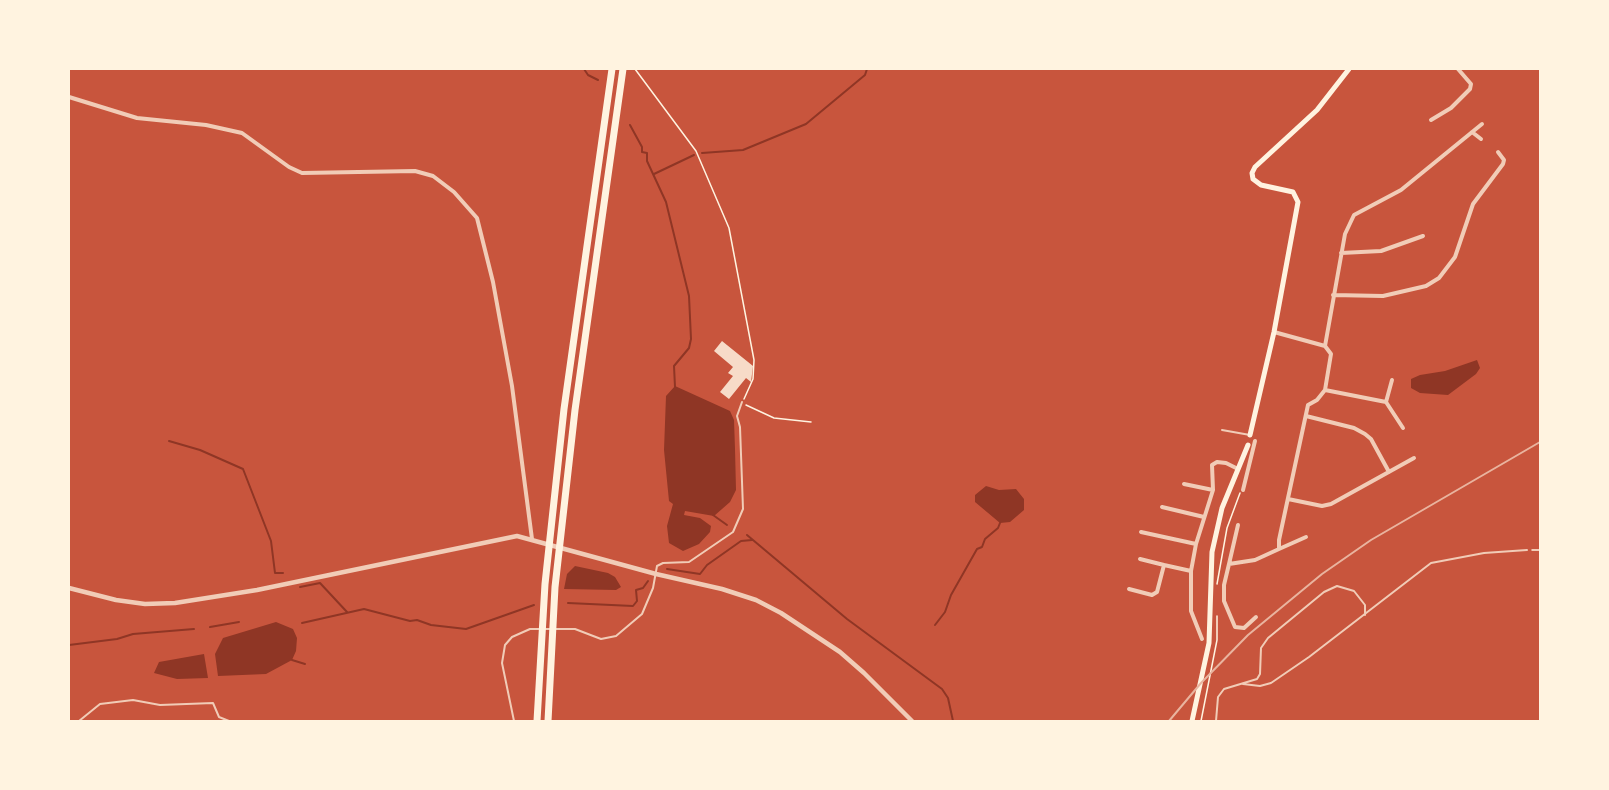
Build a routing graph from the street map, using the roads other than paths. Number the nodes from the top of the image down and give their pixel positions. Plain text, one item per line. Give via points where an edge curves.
1 (612, 69) edge
2 (623, 69) edge
3 (1349, 69) edge
4 (1458, 69) edge
5 (69, 97) edge
6 (1431, 120) dead end
7 (1482, 124) dead end
8 (1472, 132) junction
9 (1481, 139) dead end
10 (1498, 152) dead end
11 (1423, 236) dead end
12 (1341, 253) junction
13 (1333, 295) junction
14 (1274, 332) junction
15 (1325, 346) junction
16 (1392, 380) dead end
17 (1325, 390) junction
18 (742, 402) road end
19 (1386, 402) junction
20 (1306, 417) junction
21 (1404, 428) dead end
22 (1222, 430) dead end
23 (1250, 435) joint
24 (1255, 441) dead end
25 (1248, 445) joint
26 (1253, 450) junction
27 (1414, 458) dead end
28 (1239, 469) junction
29 (1389, 472) junction
30 (1184, 484) dead end
31 (1243, 489) road end
32 (1213, 490) junction
33 (1288, 499) junction
34 (1162, 507) dead end
35 (1204, 517) junction
36 (1238, 525) dead end
37 (1141, 532) dead end
38 (1306, 537) dead end
39 (532, 539) junction
40 (1196, 544) junction
41 (1280, 549) junction
42 (1527, 550) road end
43 (1140, 559) dead end
44 (1229, 564) junction
45 (1164, 565) junction
46 (1191, 571) junction
47 (656, 574) junction
48 (69, 588) edge
49 (1129, 590) dead end
50 (1365, 615) junction
51 (1256, 617) dead end
52 (1202, 639) dead end
53 (1243, 684) junction
54 (79, 721) edge
55 (230, 721) edge
56 (514, 721) edge
57 (537, 721) edge
58 (548, 721) edge
59 (912, 721) edge
60 (1192, 721) edge
61 (1216, 721) edge

1 - 57 highway via 557,471
2 - 58 highway via 568,473
3 - 14 main road via 1317,110 1252,173 1261,185 1293,192 1298,202
4 - 6 street via 1471,84 1470,89 1451,108
5 - 39 street via 137,118 242,133 295,171 415,171 433,176 454,192 477,218 493,282 512,386
7 - 8 street
8 - 9 street
8 - 12 street via 1401,190 1354,215
10 - 13 street via 1503,164 1473,204 1455,257 1439,278 1426,286 1383,296
11 - 12 street via 1381,251
12 - 13 street
13 - 15 street
14 - 15 street
14 - 23 main road
15 - 17 street via 1330,354
16 - 19 street
17 - 19 street
17 - 20 street via 1308,405
18 - 47 lane via 737,416 743,510 739,522 733,532 698,557 680,564 663,563 657,566
19 - 21 street
20 - 29 street via 1365,434
20 - 33 street
22 - 23 lane
24 - 26 street
25 - 26 street
25 - 28 main road
26 - 31 street
27 - 29 street
28 - 32 street via 1226,463 1212,465
28 - 60 main road via 1222,508 1212,552 1209,643
29 - 33 street via 1331,504 1322,506
30 - 32 street
32 - 35 street
33 - 41 street
34 - 35 street
35 - 40 street
36 - 44 street
37 - 40 street
38 - 41 street
39 - 47 street
39 - 48 street via 517,536 257,590 175,603 116,600
40 - 46 street
41 - 44 street via 1255,560
42 - 50 lane via 1495,551 1431,563
43 - 45 street
44 - 51 street via 1224,601 1230,618 1241,629
45 - 46 street
45 - 49 street via 1157,592 1152,595
46 - 52 street via 1191,611
47 - 56 lane via 642,614 616,636 601,639 575,629 530,629 509,639 502,663
47 - 59 street via 741,594 781,614 840,652
50 - 53 lane via 1271,683
50 - 53 lane via 1365,605 1354,591 1331,587 1268,638 1261,648 1259,676
53 - 61 lane via 1224,689 1218,697
54 - 55 lane via 100,704 133,700 160,705 213,703 219,717

